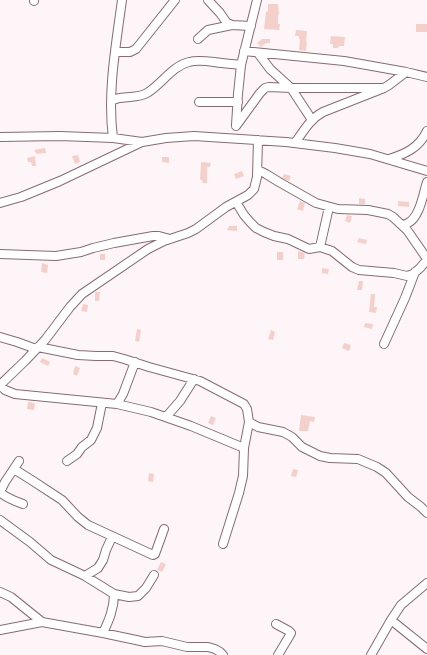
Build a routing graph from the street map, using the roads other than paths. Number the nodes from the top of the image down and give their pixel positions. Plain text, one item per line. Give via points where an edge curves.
1 (122, 0) edge
2 (175, 0) edge
3 (208, 0) edge
4 (257, 0) edge
5 (232, 25) junction
6 (251, 26) junction
7 (198, 39) dead end
8 (244, 51) junction
9 (115, 52) junction
10 (258, 53) junction
11 (241, 65) junction
12 (406, 72) junction
13 (427, 77) edge
14 (291, 88) junction
15 (384, 88) junction
16 (112, 100) junction
17 (199, 102) dead end
18 (238, 102) junction
19 (312, 120) junction
20 (236, 126) junction
21 (426, 135) edge
22 (0, 137) edge
23 (113, 138) junction
24 (235, 138) junction
25 (258, 140) junction
26 (142, 142) junction
27 (295, 143) junction
28 (389, 159) junction
29 (258, 170) junction
30 (427, 171) edge
31 (427, 182) edge
32 (236, 202) junction
33 (0, 203) edge
34 (329, 207) junction
35 (402, 225) junction
36 (170, 239) junction
37 (320, 247) junction
38 (0, 254) edge
39 (427, 258) edge
40 (415, 272) junction
41 (0, 337) edge
42 (384, 344) dead end
43 (37, 348) junction
44 (135, 362) junction
45 (194, 379) junction
46 (0, 385) edge
47 (102, 402) junction
48 (117, 404) junction
49 (166, 417) junction
50 (249, 422) junction
51 (244, 448) junction
52 (19, 461) dead end
53 (67, 462) dead end
54 (14, 469) junction
55 (1, 488) edge
56 (22, 504) dead end
57 (427, 513) edge
58 (0, 520) edge
59 (164, 529) dead end
60 (112, 537) junction
61 (223, 544) dead end
62 (154, 575) dead end
63 (85, 576) junction
64 (427, 583) edge
65 (0, 592) edge
66 (114, 594) junction
67 (391, 620) junction
68 (42, 622) junction
69 (276, 624) dead end
70 (0, 630) edge
71 (103, 633) junction
72 (427, 649) edge
73 (223, 655) edge
74 (278, 655) edge
75 (371, 655) edge

1 - 9 street
2 - 9 street via 136,49 130,52
3 - 5 street via 225,22
4 - 6 street
5 - 6 street
5 - 7 street via 208,30
6 - 8 street
8 - 10 street
8 - 11 street
9 - 16 street
10 - 12 street via 344,61
10 - 14 street via 270,69
11 - 16 street via 196,60 181,64 143,95
11 - 18 street
12 - 13 street
12 - 15 street
14 - 15 street
14 - 19 street
14 - 20 street via 264,88
15 - 19 street via 316,115
16 - 23 street
17 - 18 street
18 - 20 street
19 - 27 street
20 - 24 street
21 - 28 street via 409,152
22 - 23 street
23 - 26 street
24 - 25 street
24 - 26 street via 194,136
25 - 27 street
25 - 29 street
26 - 33 street via 21,198
27 - 28 street
28 - 30 street
29 - 32 street via 254,189
29 - 34 street via 306,198
31 - 35 street via 418,212 413,219
32 - 36 street via 196,229
32 - 37 street via 256,228 309,249
34 - 35 street via 388,214
34 - 37 street
35 - 39 street
36 - 38 street via 154,236 56,256
36 - 43 street via 148,249 82,294
37 - 40 street via 332,251 359,270 407,276
39 - 40 street
40 - 42 street
41 - 43 street
43 - 44 street via 78,355 116,357
43 - 46 street
44 - 45 street
44 - 48 street
45 - 49 street
45 - 50 street via 244,404
46 - 47 street via 15,394
47 - 48 street
47 - 53 street via 91,440
48 - 49 street
49 - 51 street
50 - 51 street
50 - 57 street via 258,427 283,432 302,447 320,456 358,459 377,467
51 - 61 street via 239,493
52 - 54 street
54 - 55 street
54 - 60 street via 62,500 88,524
55 - 56 street via 0,492 3,495
58 - 63 street via 50,560
59 - 60 street via 153,556
60 - 63 street via 98,568
62 - 66 street via 138,596
63 - 66 street
64 - 67 street via 402,605
65 - 68 street via 11,597
66 - 71 street via 112,612
67 - 72 street
67 - 75 street
68 - 70 street
68 - 71 street
69 - 74 street via 291,633
71 - 73 street via 145,642 162,641 187,647 208,647

